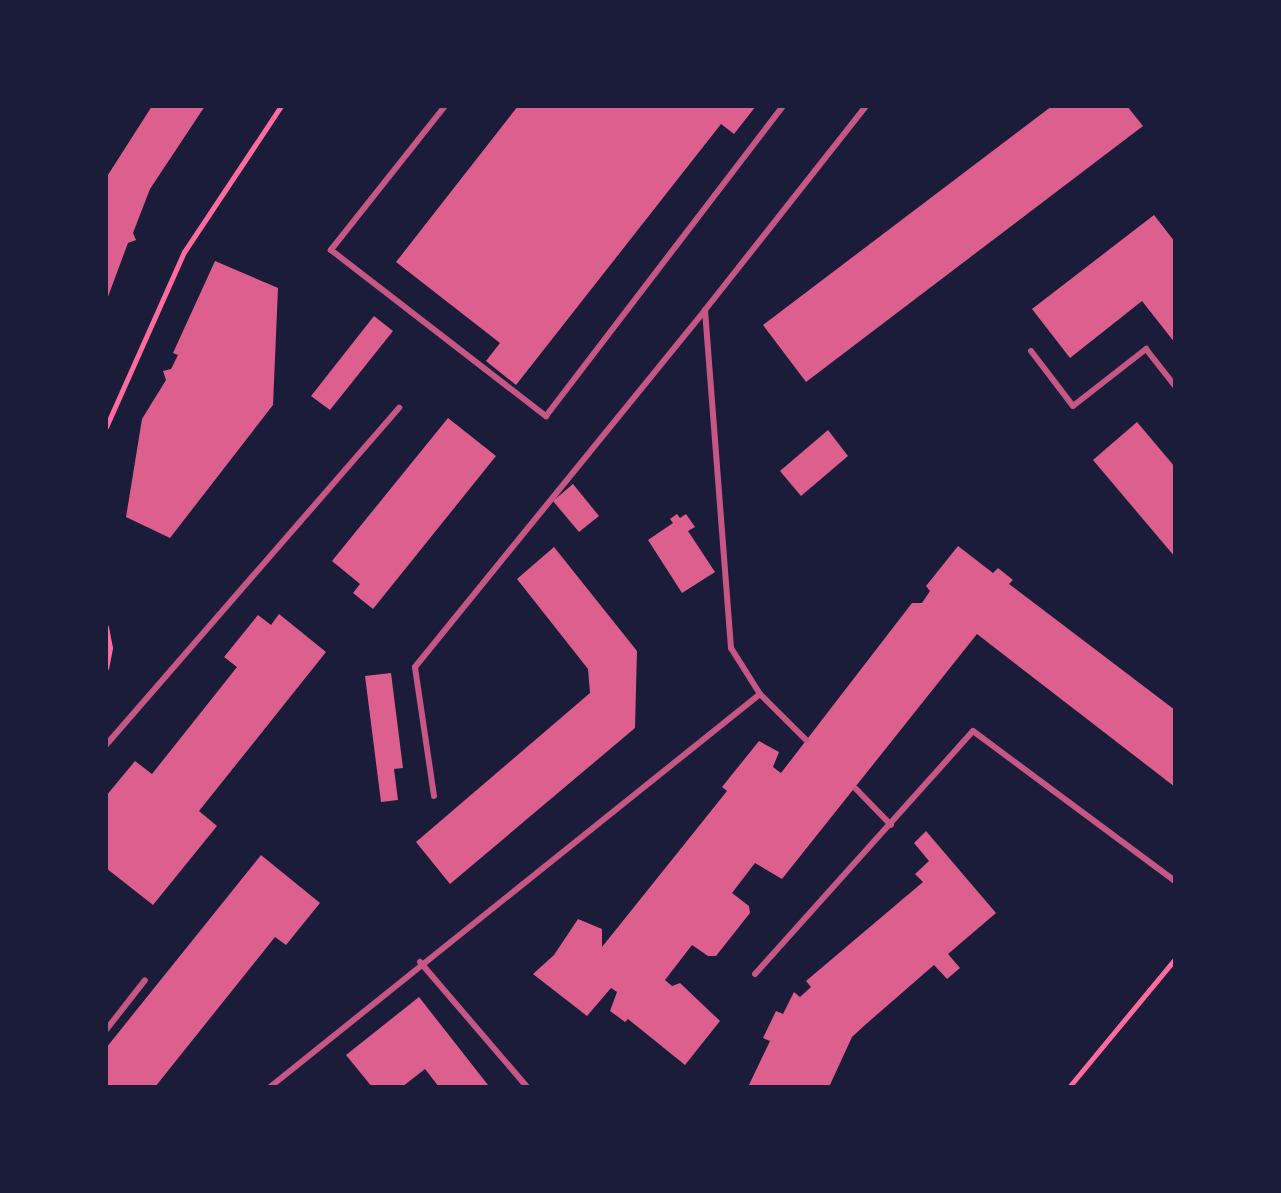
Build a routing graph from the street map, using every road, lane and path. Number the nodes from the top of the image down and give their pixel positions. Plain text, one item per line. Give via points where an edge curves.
1 (281, 106) edge
2 (445, 106) edge
3 (783, 106) edge
4 (866, 106) edge
5 (705, 310) junction
6 (1031, 351) dead end
7 (1175, 386) edge
8 (399, 408) dead end
9 (106, 427) edge
10 (106, 627) edge
11 (106, 668) edge
12 (760, 694) junction
13 (806, 740) dead end
14 (106, 745) edge
15 (856, 789) dead end
16 (434, 796) dead end
17 (891, 825) junction
18 (1175, 881) edge
19 (1175, 959) edge
20 (420, 962) junction
21 (755, 974) dead end
22 (145, 980) dead end
23 (106, 1030) edge
24 (270, 1087) edge
25 (527, 1087) edge
26 (1069, 1087) edge

1 - 9 path via 184,252
2 - 3 lane via 331,250 546,416
4 - 5 lane
5 - 12 lane via 731,648
5 - 16 lane via 415,667
6 - 7 lane via 1073,406 1146,349
8 - 14 lane
10 - 11 path
12 - 13 lane
12 - 20 lane
15 - 17 lane
17 - 18 lane via 973,731
17 - 21 lane
19 - 26 path
20 - 24 lane
20 - 25 lane
22 - 23 lane

